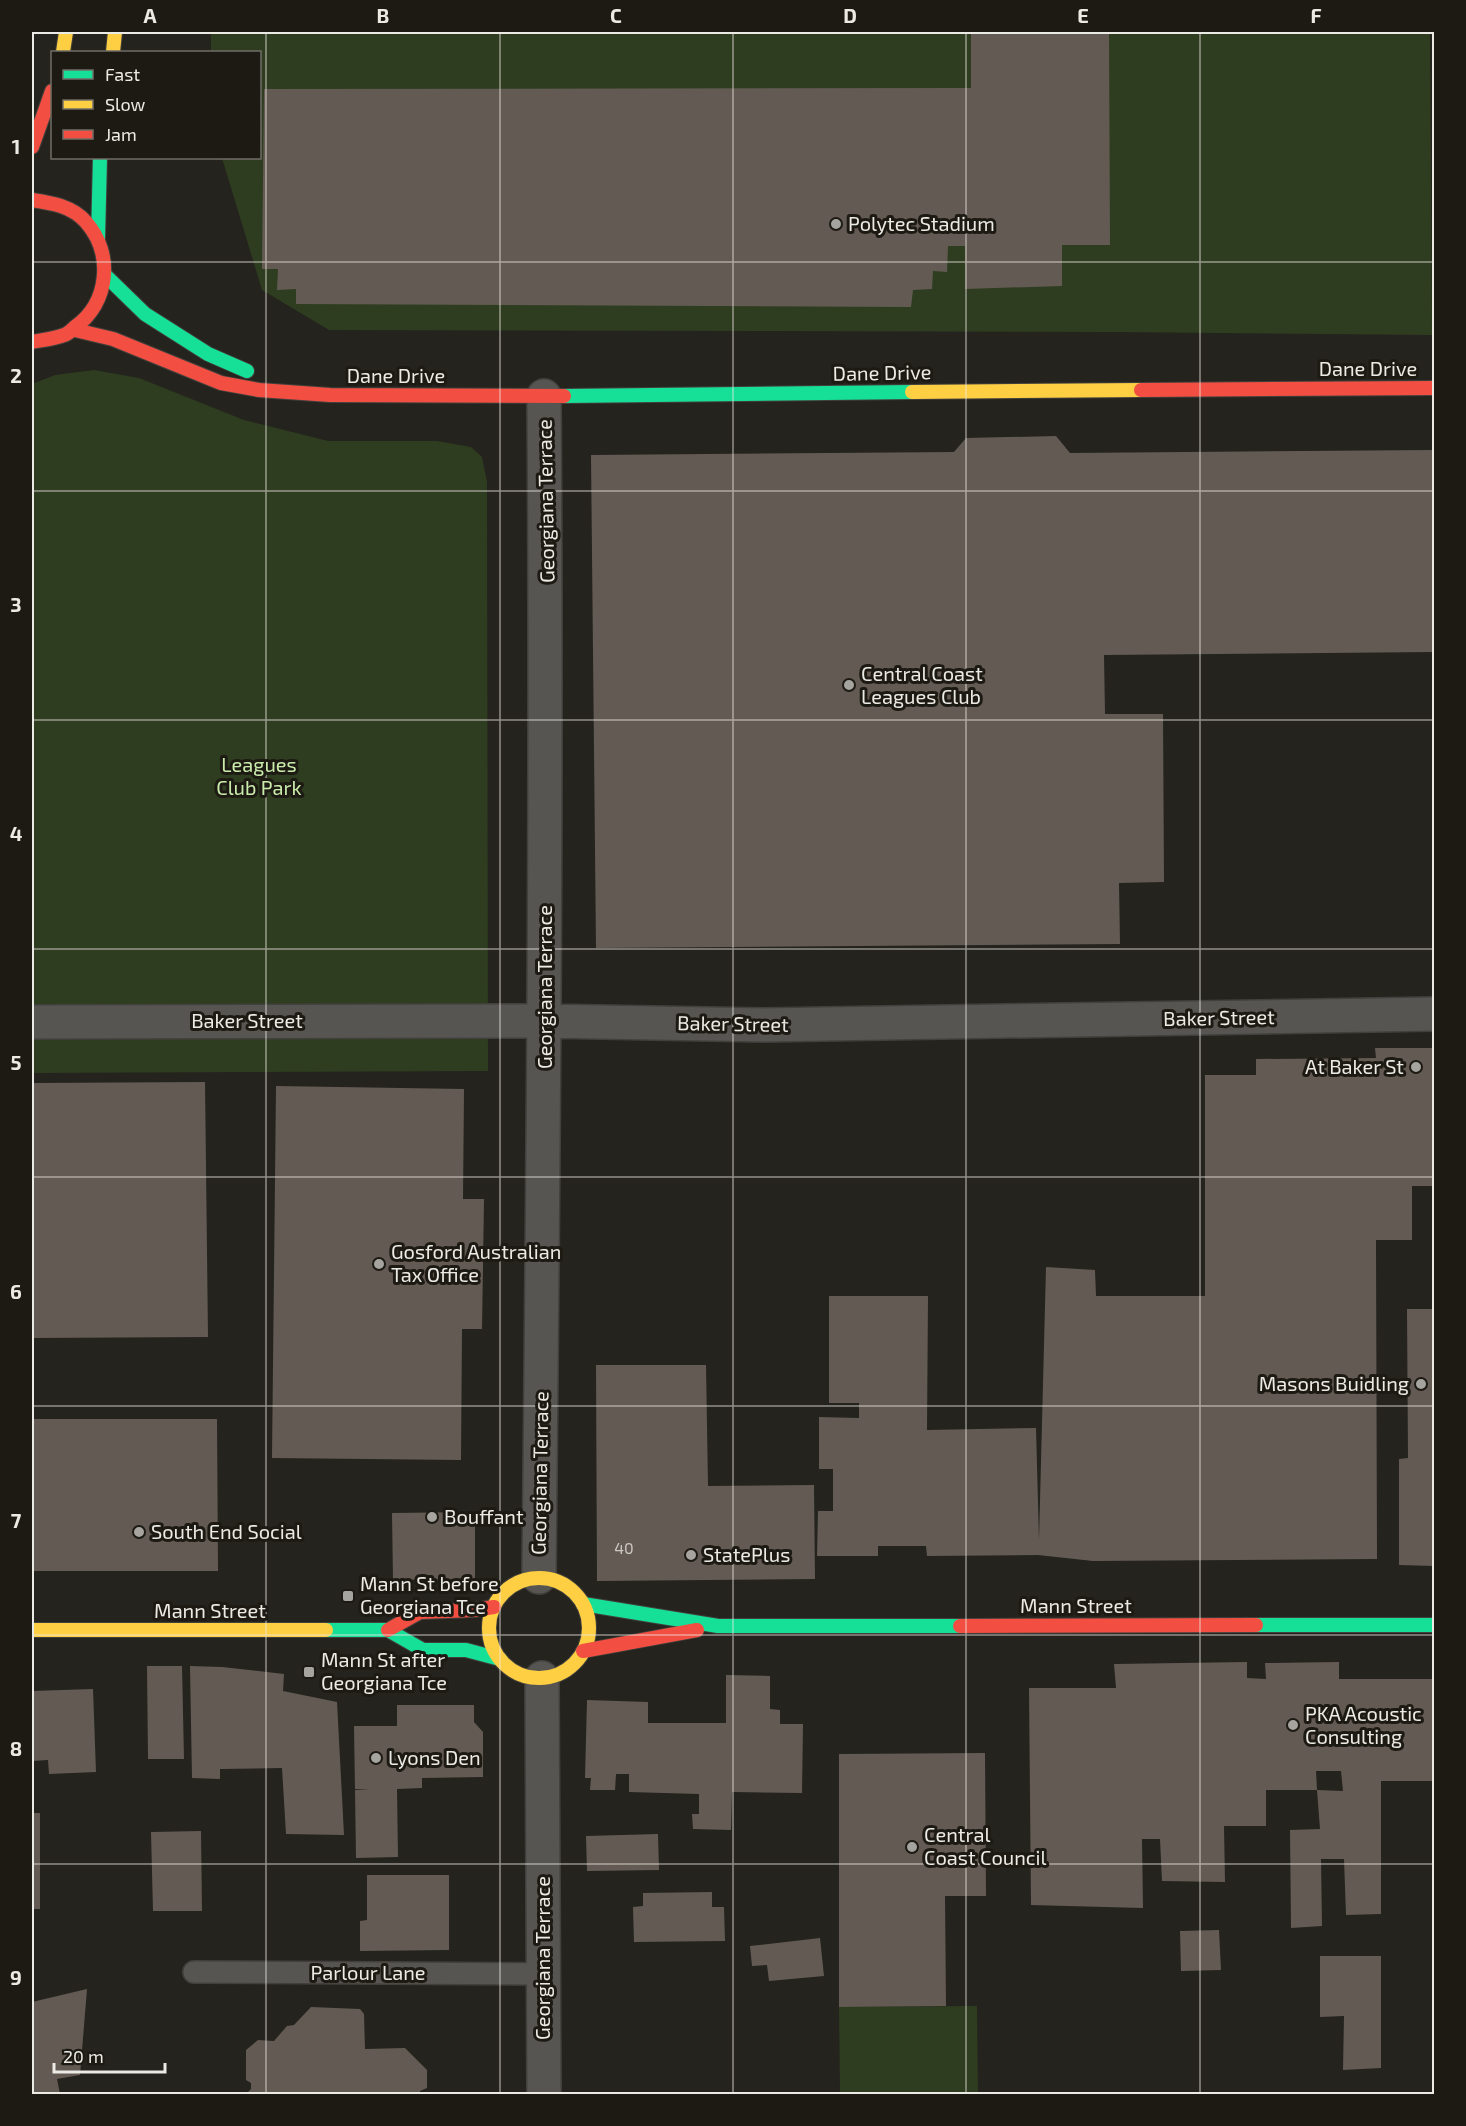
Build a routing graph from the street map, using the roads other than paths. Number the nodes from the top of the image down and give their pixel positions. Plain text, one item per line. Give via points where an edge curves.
1 (66, 32) edge
2 (116, 32) edge
3 (63, 51) edge
4 (113, 51) edge
5 (51, 95) edge
6 (32, 147) edge
7 (100, 159) edge
8 (32, 200) edge
9 (98, 238) junction
10 (106, 276) junction
11 (75, 330) junction
12 (32, 342) edge
13 (48, 342) junction
14 (32, 350) edge
15 (1434, 388) edge
16 (330, 394) junction
17 (544, 396) junction
18 (1434, 1014) edge
19 (545, 1021) junction
20 (32, 1022) edge
21 (539, 1577) junction
22 (583, 1604) junction
23 (494, 1607) junction
24 (1434, 1625) edge
25 (718, 1626) junction
26 (32, 1630) edge
27 (388, 1630) junction
28 (584, 1652) junction
29 (500, 1659) junction
30 (542, 1678) junction
31 (194, 1972) dead end
32 (543, 1974) junction
33 (544, 2094) edge

1 - 3 main road
2 - 4 main road
5 - 6 main road
7 - 9 main road
8 - 9 main road via 65,206 85,220
9 - 10 main road via 105,256
10 - 11 main road via 91,316
10 - 16 main road, Dane Drive via 145,314 208,354 262,377
11 - 13 main road
11 - 16 main road, Dane Drive via 112,339 221,383 259,390
12 - 13 main road
13 - 14 main road
15 - 17 main road, Dane Drive
16 - 17 main road, Dane Drive
17 - 19 street, Georgiana Terrace
18 - 19 street, Baker Street via 765,1025
19 - 20 street, Baker Street
19 - 21 street, Georgiana Terrace
21 - 22 main road via 568,1586
21 - 23 main road via 509,1587
22 - 25 main road, Mann Street
22 - 28 main road via 590,1626
23 - 27 main road, Mann Street via 420,1612
23 - 29 main road via 489,1631
24 - 25 main road, Mann Street
25 - 28 main road, Mann Street
26 - 27 main road, Mann Street
27 - 29 main road, Mann Street via 423,1650 466,1650
28 - 30 main road via 566,1671
29 - 30 main road via 511,1670
30 - 32 street, Georgiana Terrace
31 - 32 lane, Parlour Lane
32 - 33 street, Georgiana Terrace

